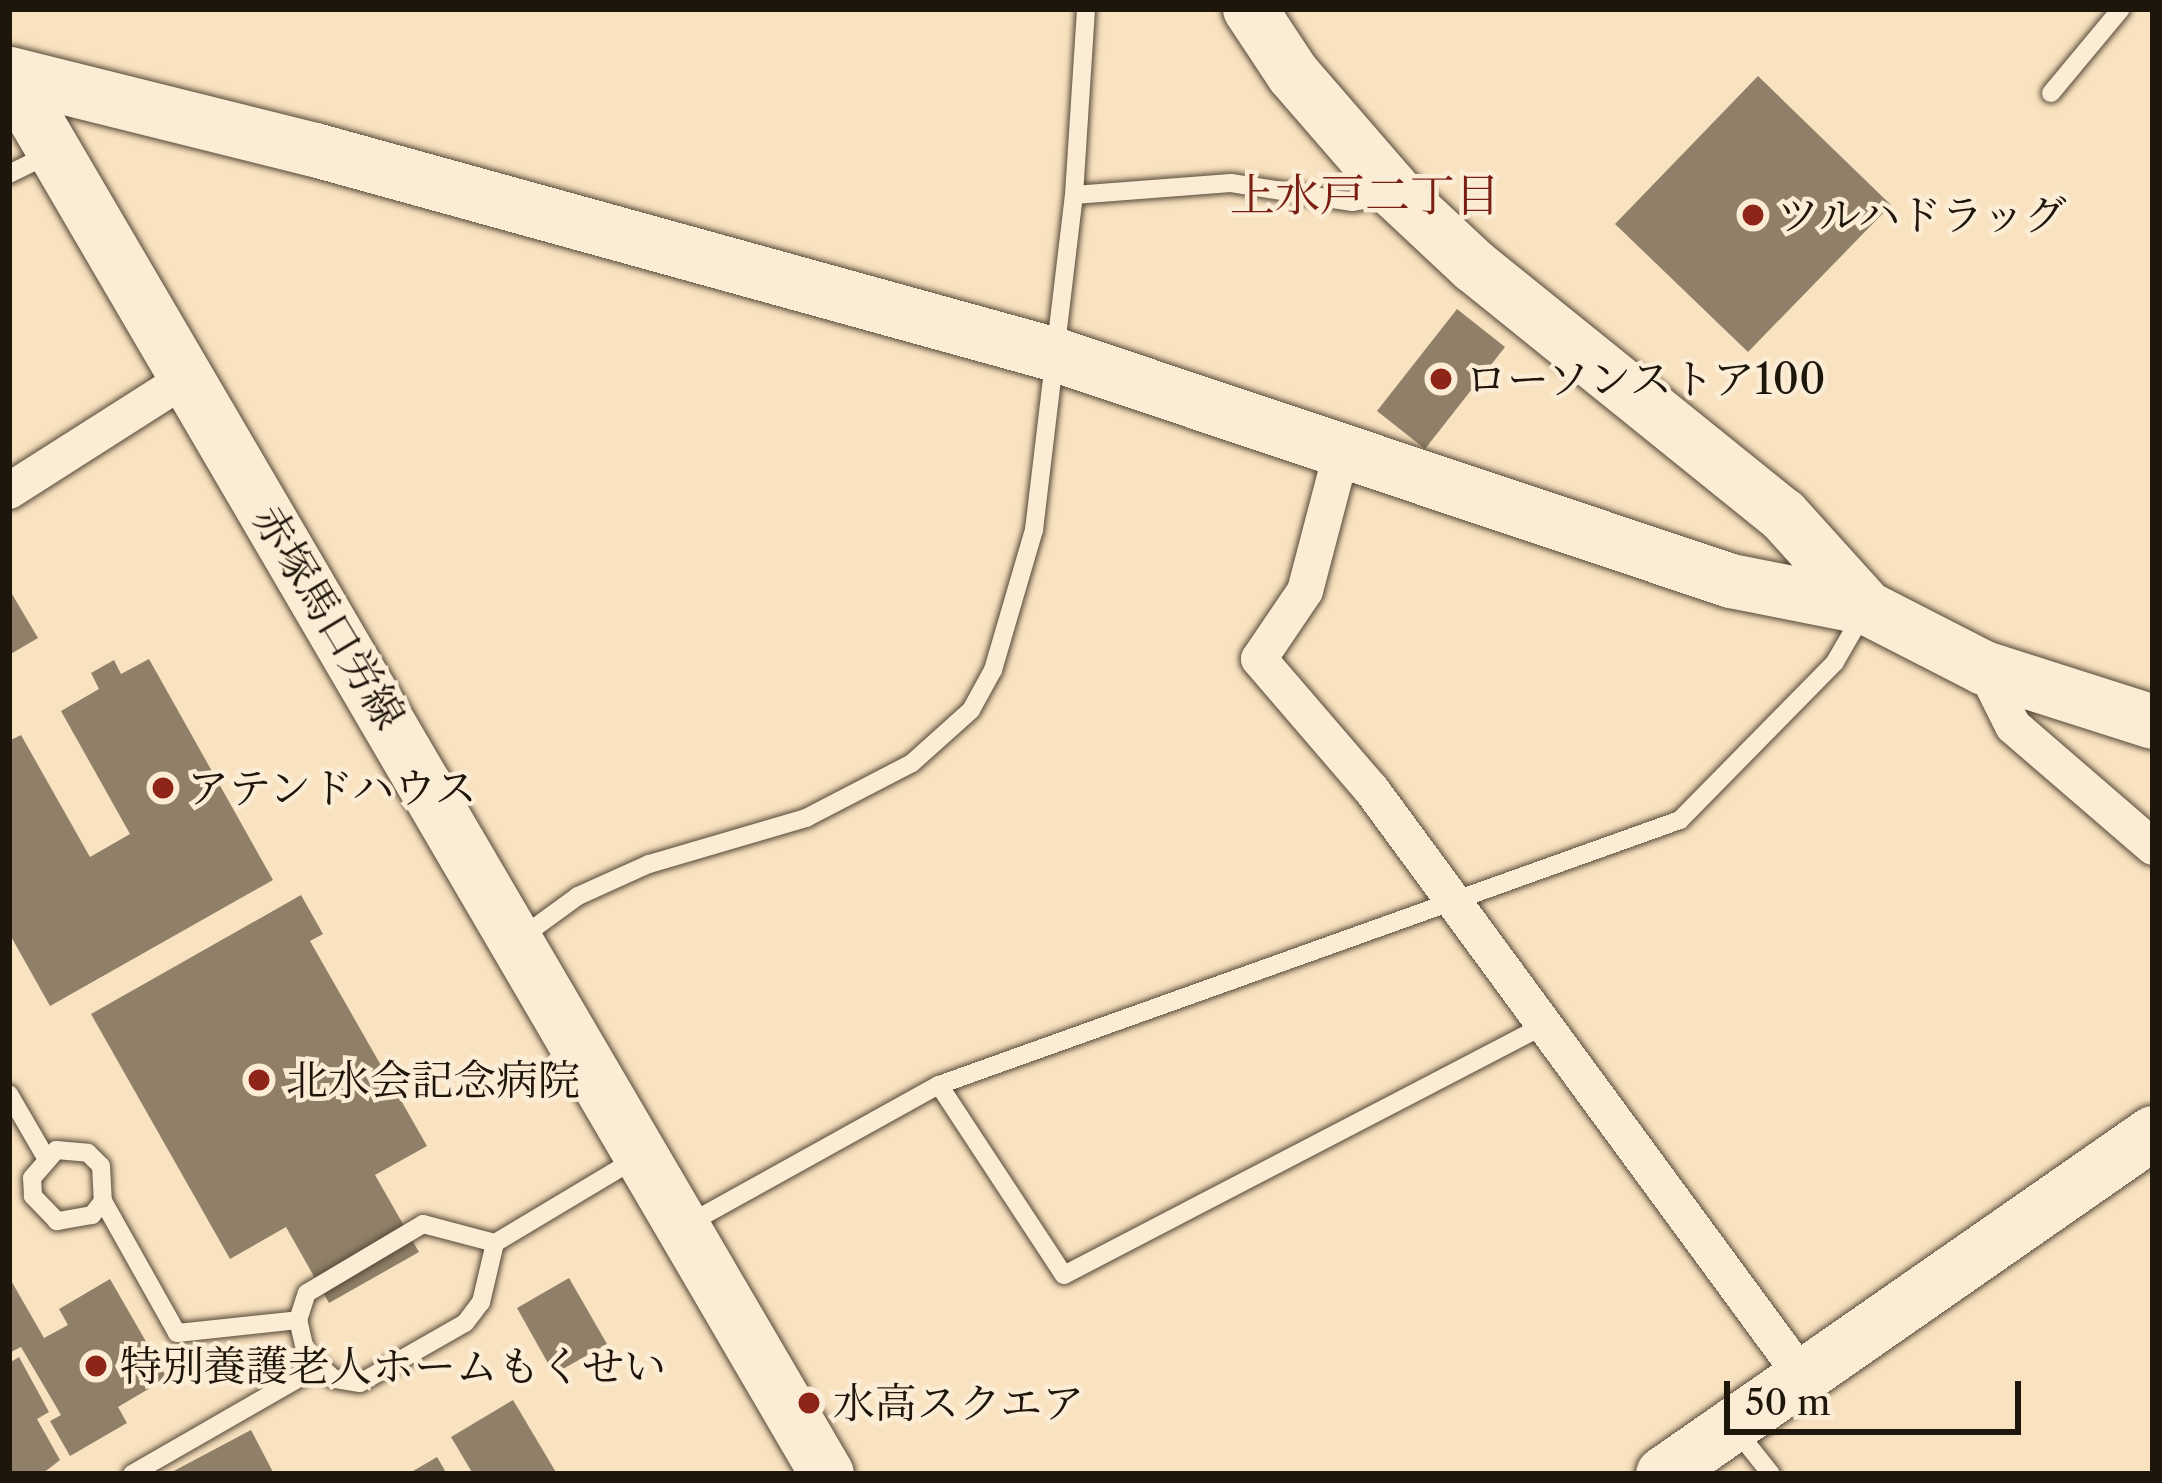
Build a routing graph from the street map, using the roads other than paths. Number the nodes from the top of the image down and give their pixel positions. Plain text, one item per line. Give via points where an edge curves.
1 (1085, 9) edge
2 (1250, 9) edge
3 (2121, 9) edge
4 (9, 74) edge
5 (2051, 93) dead end
6 (59, 149) junction
7 (9, 175) edge
8 (1074, 194) junction
9 (1397, 194) junction
10 (1056, 355) junction
11 (188, 377) junction
12 (1342, 450) junction
13 (9, 491) edge
14 (1867, 608) junction
15 (1984, 668) junction
16 (2153, 722) edge
17 (2153, 847) edge
18 (1451, 900) junction
19 (519, 939) junction
20 (1541, 1027) junction
21 (939, 1085) junction
22 (9, 1094) edge
23 (2153, 1133) edge
24 (644, 1154) junction
25 (45, 1156) junction
26 (103, 1201) junction
27 (686, 1225) junction
28 (494, 1244) junction
29 (298, 1319) junction
30 (316, 1368) junction
31 (1803, 1377) junction
32 (1733, 1427) junction
33 (132, 1474) edge
34 (826, 1474) edge
35 (1663, 1474) edge
36 (1772, 1474) edge

1 - 8 lane
2 - 9 street via 1293,74
3 - 5 lane
4 - 6 street, 赤塚馬口労線
4 - 10 street via 338,156
6 - 7 lane
6 - 11 street, 赤塚馬口労線
8 - 9 lane via 1231,183 1353,202
8 - 10 lane
9 - 14 street via 1474,266 1783,515
10 - 12 street
10 - 19 lane via 1034,530 1015,604 993,670 941,743 806,818 649,864 578,896
11 - 13 street
11 - 19 street, 赤塚馬口労線
12 - 14 street via 1731,581
12 - 18 street via 1304,592 1259,659 1371,789
14 - 15 street
14 - 18 lane via 1835,662 1680,820
15 - 16 street
15 - 17 street via 2013,726
18 - 20 street
18 - 21 lane
19 - 24 street, 赤塚馬口労線
20 - 21 lane via 1064,1275
20 - 31 street
21 - 27 lane
22 - 25 lane
23 - 31 street
24 - 27 street, 赤塚馬口労線
24 - 28 lane
25 - 26 lane via 71,1148 88,1153 101,1166
25 - 26 lane via 32,1178 43,1212 76,1222
26 - 29 lane via 177,1333
27 - 34 street, 赤塚馬口労線
28 - 29 lane via 423,1224 307,1293
28 - 30 lane via 481,1302 465,1323 360,1383
29 - 30 lane
30 - 33 lane
31 - 32 street
32 - 35 street
32 - 36 lane

